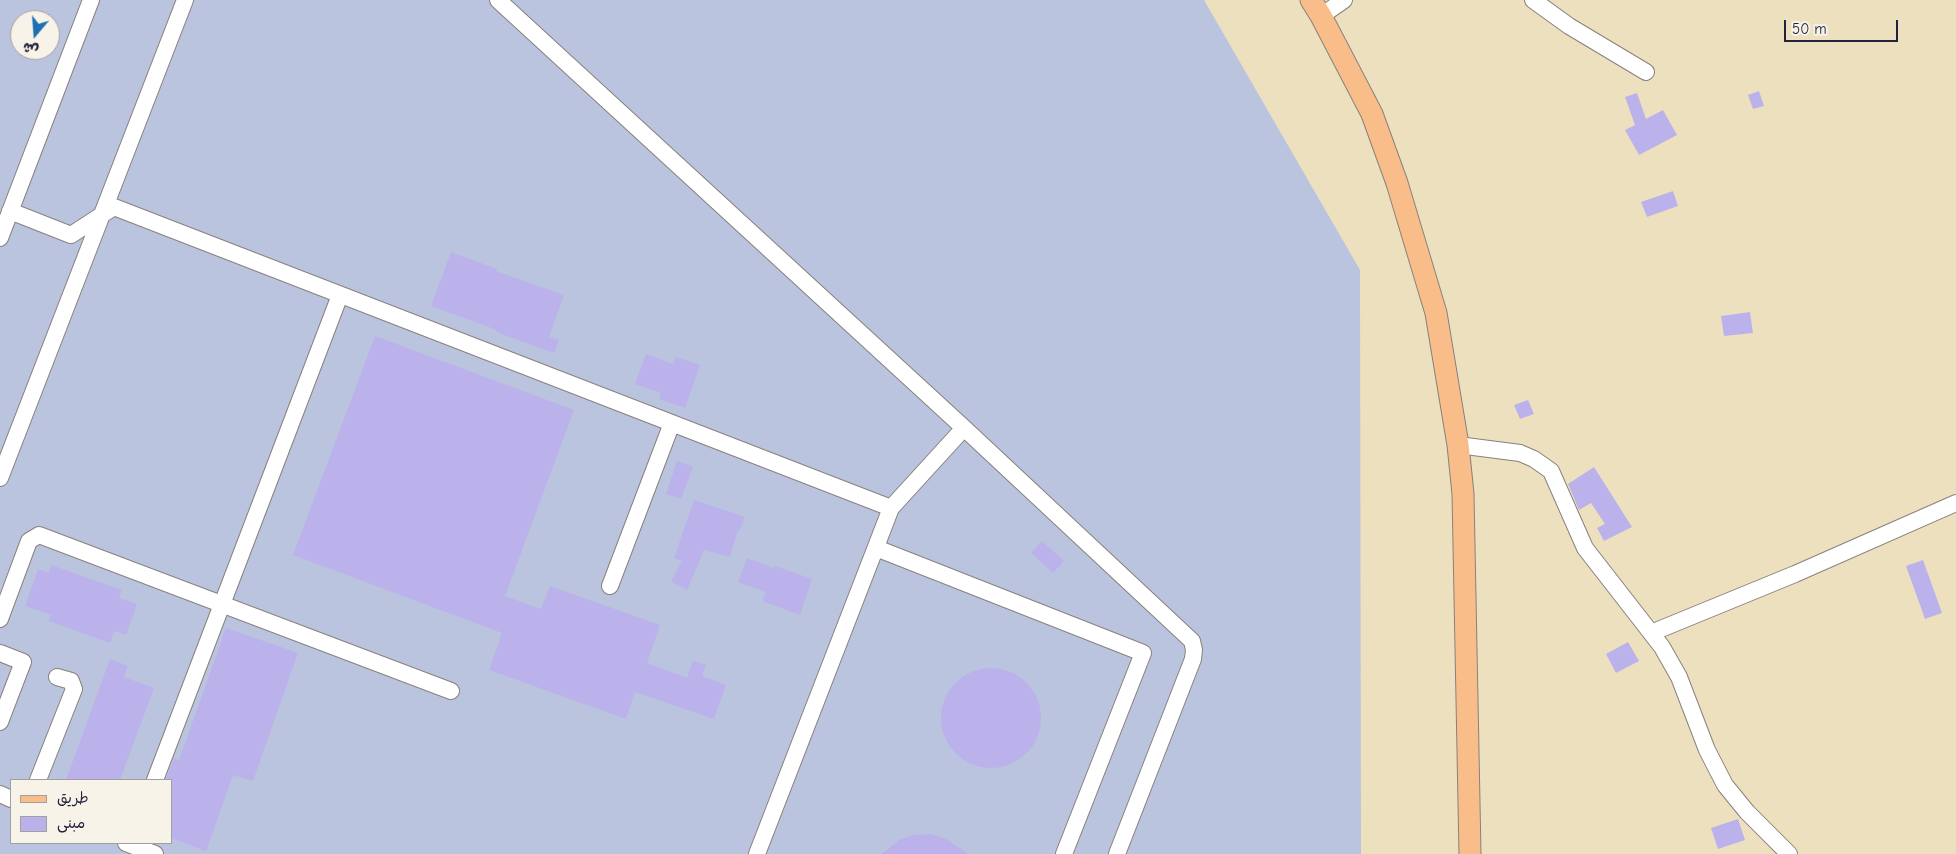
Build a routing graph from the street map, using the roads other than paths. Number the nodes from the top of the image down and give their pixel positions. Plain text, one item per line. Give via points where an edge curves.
1 (91, 0) edge
2 (185, 0) edge
3 (498, 0) edge
4 (1344, 0) edge
5 (1533, 0) edge
6 (1316, 8) edge
7 (1646, 72) dead end
8 (10, 211) junction
9 (102, 215) junction
10 (0, 238) edge
11 (340, 295) junction
12 (672, 423) junction
13 (964, 428) junction
14 (1458, 445) junction
15 (0, 478) edge
16 (1956, 503) edge
17 (892, 508) junction
18 (876, 548) junction
19 (610, 586) dead end
20 (222, 604) junction
21 (0, 619) edge
22 (1651, 633) junction
23 (0, 653) edge
24 (57, 676) dead end
25 (451, 691) dead end
26 (0, 722) edge
27 (38, 779) edge
28 (155, 779) edge
29 (129, 846) edge
30 (155, 854) edge
31 (757, 854) edge
32 (1064, 854) edge
33 (1117, 854) edge
34 (1470, 854) edge
35 (1789, 854) edge

1 - 8 street
2 - 9 street
3 - 13 street
4 - 6 street
5 - 7 street
6 - 14 main road via 1372,114 1397,183 1436,313
8 - 9 street via 71,235
8 - 10 street
9 - 11 street via 114,207
9 - 15 street
11 - 12 street
11 - 20 street
12 - 17 street
12 - 19 street
13 - 17 street
13 - 33 street via 1192,641 1193,659
14 - 22 street via 1520,453 1534,458 1551,471 1585,548
14 - 34 main road via 1463,503
16 - 22 street via 1796,574
17 - 18 street
18 - 31 street
18 - 32 street via 1143,653
20 - 21 street via 40,535 29,541
20 - 25 street
20 - 28 street
22 - 35 street via 1679,677 1707,750 1725,785
23 - 26 street via 23,662
24 - 27 street via 71,681 74,689
29 - 30 street

